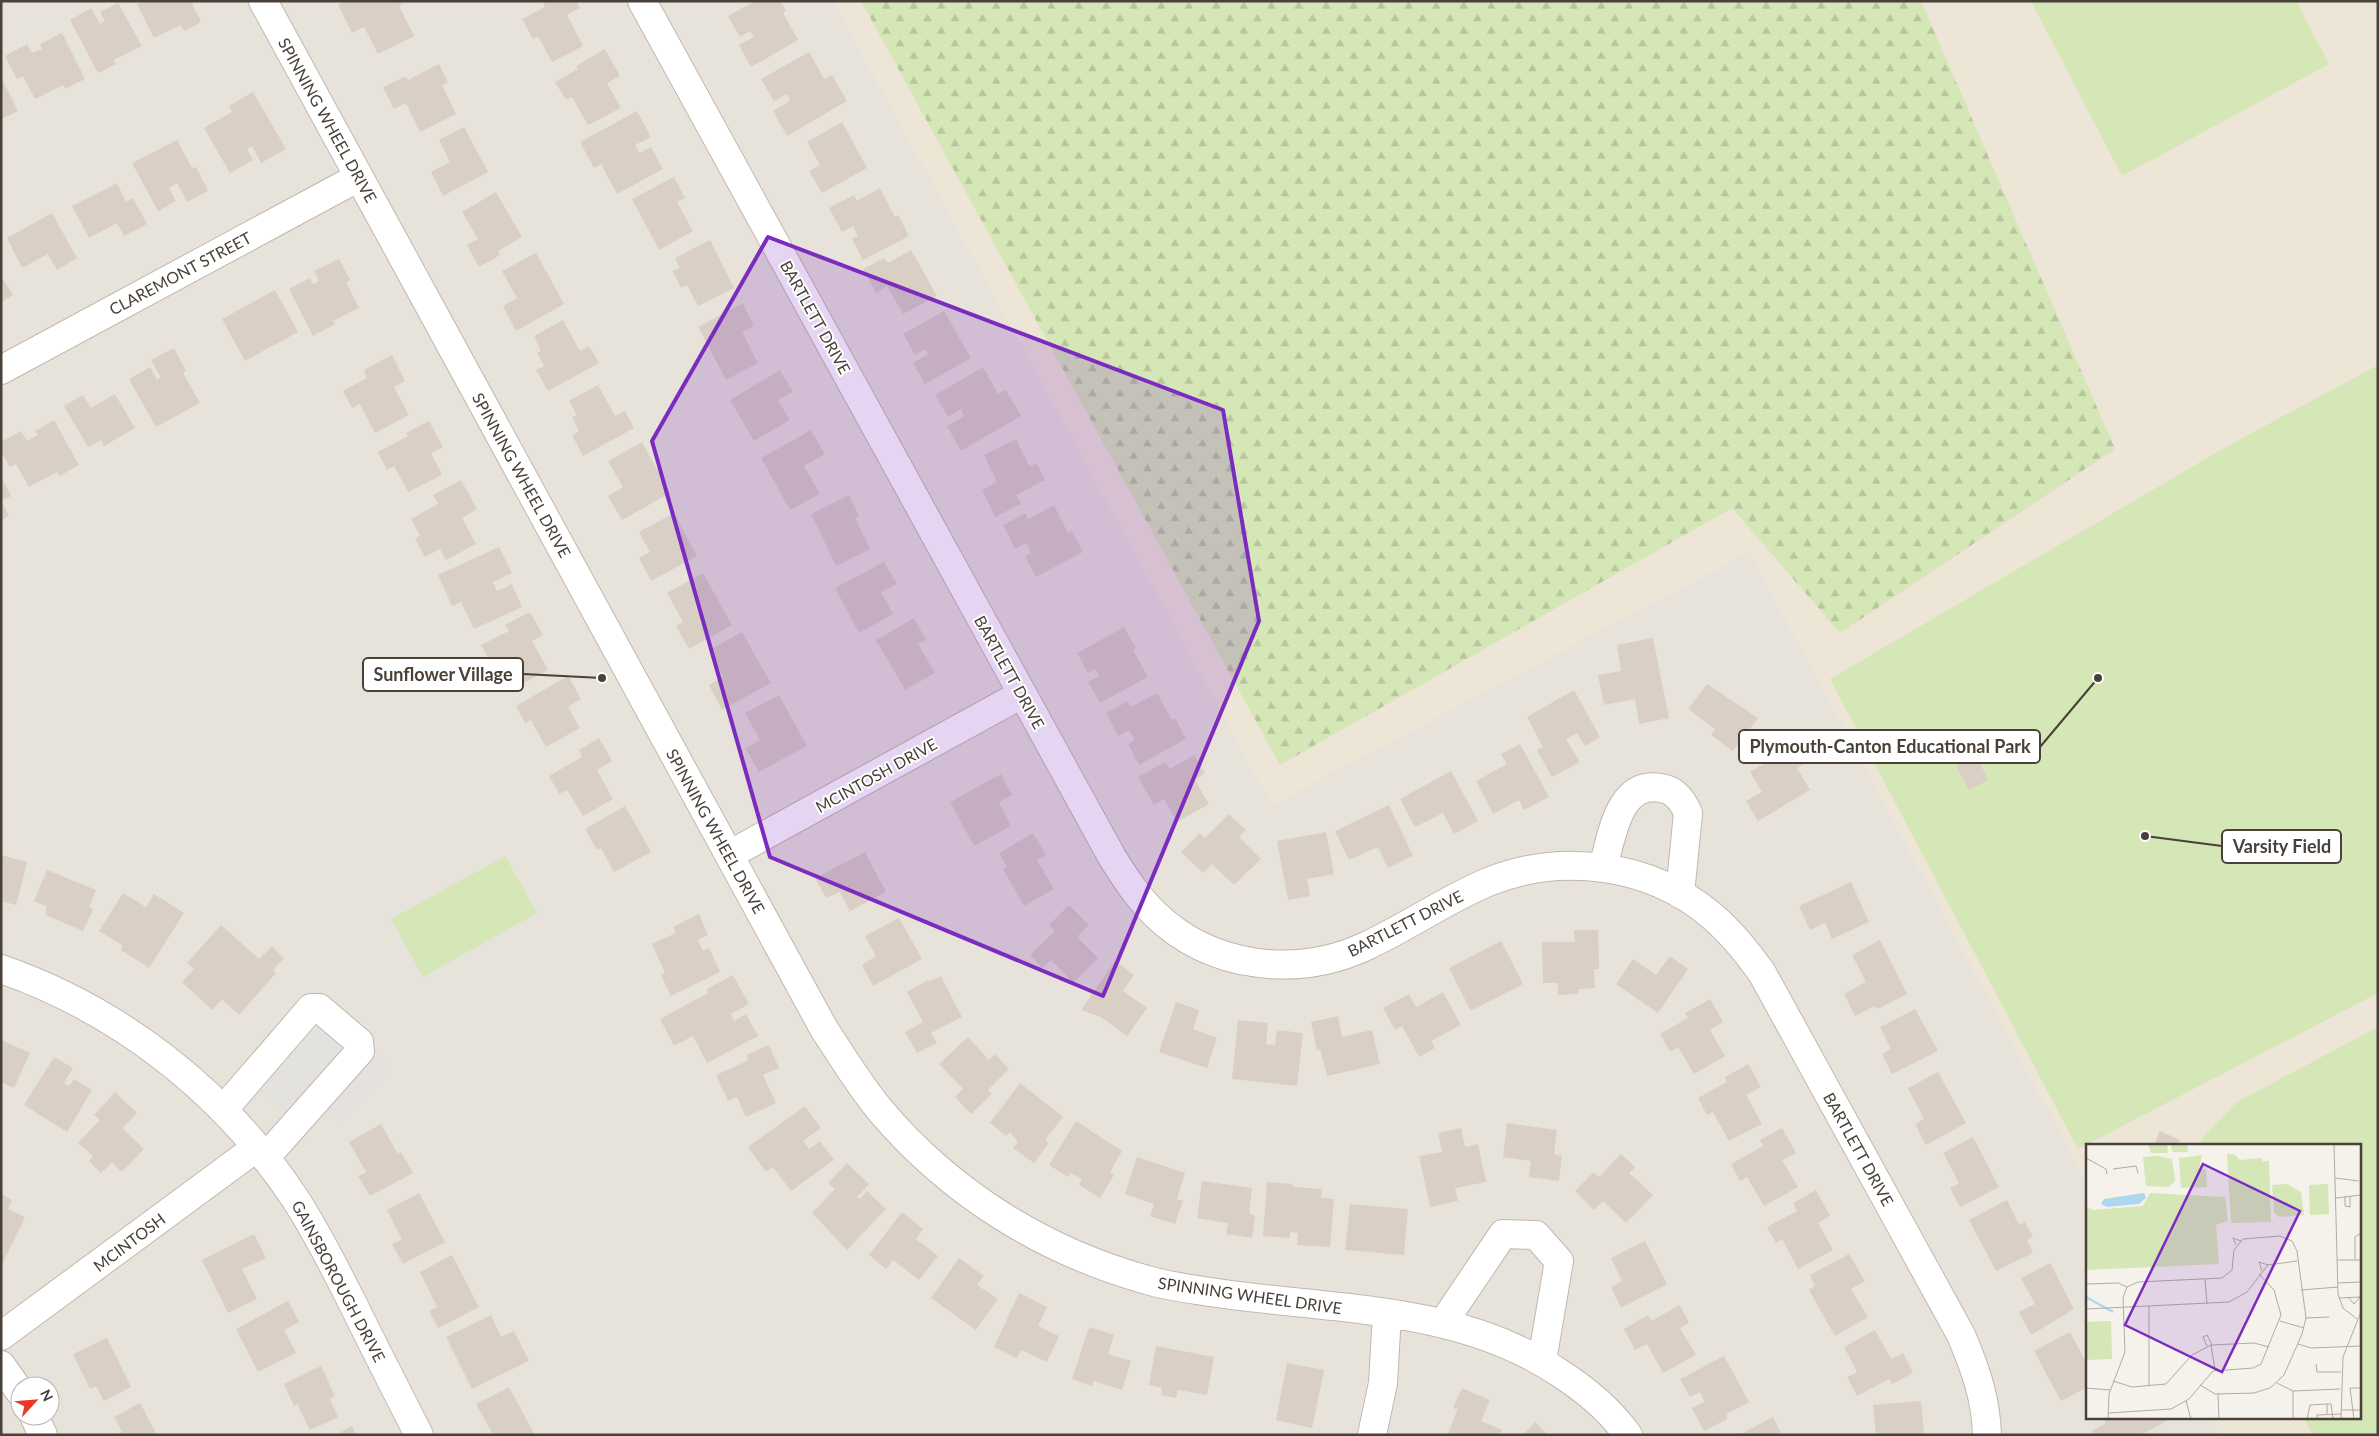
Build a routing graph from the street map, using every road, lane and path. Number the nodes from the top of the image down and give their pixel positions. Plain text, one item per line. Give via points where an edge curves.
1 (262, 1) edge
2 (642, 1) edge
3 (359, 177) junction
4 (1, 370) edge
5 (1022, 694) junction
6 (729, 855) junction
7 (1603, 867) junction
8 (1680, 894) junction
9 (1, 969) edge
10 (223, 1110) junction
11 (261, 1152) junction
12 (1387, 1314) junction
13 (1443, 1323) junction
14 (1, 1336) edge
15 (1542, 1361) junction
16 (1, 1365) edge
17 (10, 1378) edge
18 (419, 1435) edge
19 (1372, 1435) edge
20 (1628, 1435) edge
21 (1987, 1435) edge

1 - 3 street, SPINNING WHEEL DRIVE
2 - 5 street, BARTLETT DRIVE
3 - 4 street, CLAREMONT STREET
3 - 6 street, SPINNING WHEEL DRIVE
5 - 6 street, MCINTOSH DRIVE
5 - 7 street, BARTLETT DRIVE via 1112,858 1132,888 1174,930 1226,956 1277,965 1328,959 1364,947 1489,882 1536,867 1564,864
6 - 12 street, SPINNING WHEEL DRIVE via 824,1028 857,1081 914,1147 980,1202 1066,1252 1148,1281 1236,1296
7 - 8 street, BARTLETT DRIVE via 1643,877
7 - 8 street via 1626,800 1647,786 1663,788 1683,801 1688,813
8 - 21 street, BARTLETT DRIVE via 1711,915 1737,940 1762,973 1961,1335 1980,1386
9 - 10 street, GAINSBOROUGH DRIVE via 122,1027 184,1072
10 - 11 street, GAINSBOROUGH DRIVE
10 - 11 street, MCINTOSH via 311,1008 319,1008 359,1042 360,1051
11 - 14 street, MCINTOSH
11 - 18 street, GAINSBOROUGH DRIVE via 321,1242
12 - 13 street, SPINNING WHEEL DRIVE
12 - 19 street via 1383,1383
13 - 15 street, SPINNING WHEEL DRIVE via 1505,1342
13 - 15 street via 1503,1234 1536,1235 1559,1261
15 - 20 street, SPINNING WHEEL DRIVE via 1601,1404
16 - 17 street

